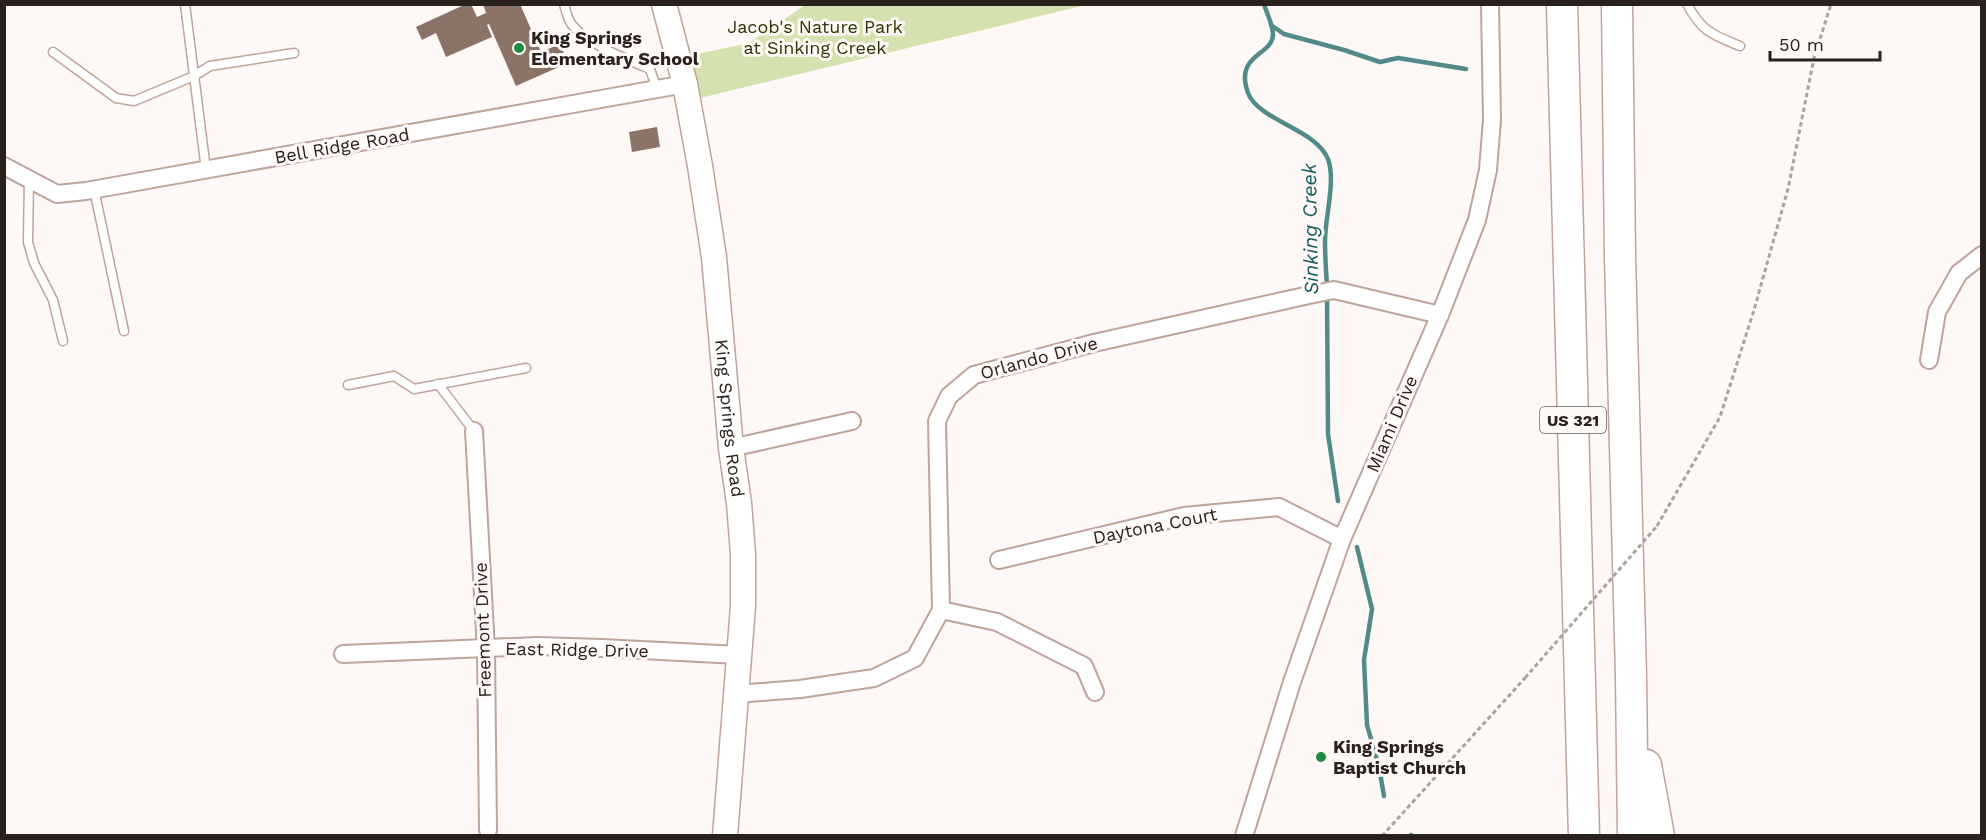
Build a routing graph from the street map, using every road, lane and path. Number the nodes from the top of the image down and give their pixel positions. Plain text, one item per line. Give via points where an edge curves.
1 (185, 4) edge
2 (564, 4) edge
3 (664, 4) edge
4 (1490, 4) edge
5 (1562, 4) edge
6 (1617, 4) edge
7 (1687, 4) edge
8 (1831, 4) edge
9 (1740, 46) dead end
10 (53, 52) dead end
11 (294, 53) dead end
12 (194, 76) junction
13 (685, 84) junction
14 (657, 90) junction
15 (4, 166) edge
16 (206, 170) junction
17 (29, 179) junction
18 (94, 189) junction
19 (1982, 255) edge
20 (1440, 315) junction
21 (124, 331) dead end
22 (63, 341) dead end
23 (1929, 360) dead end
24 (526, 368) dead end
25 (438, 384) junction
26 (348, 385) dead end
27 (852, 421) dead end
28 (474, 431) joint
29 (731, 448) junction
30 (1342, 539) junction
31 (999, 560) dead end
32 (940, 610) junction
33 (486, 650) junction
34 (343, 654) dead end
35 (739, 655) junction
36 (1630, 676) junction
37 (1580, 687) junction
38 (1095, 692) dead end
39 (736, 694) junction
40 (487, 832) edge
41 (725, 836) edge
42 (1244, 836) edge
43 (1383, 836) edge
44 (1569, 836) edge
45 (1584, 836) edge
46 (1633, 836) edge
47 (1659, 836) edge

1 - 12 lane
2 - 14 lane via 572,25 587,38 650,69
3 - 13 street, King Springs Road
4 - 20 street, Miami Drive via 1492,120 1488,170 1477,220
5 - 37 highway, US 321
6 - 36 highway, US 321
7 - 9 lane via 1709,32
8 - 43 path, bridge via 1814,58 1788,189 1720,417 1657,526
10 - 12 lane via 116,98 134,101
11 - 12 lane via 210,66
12 - 16 lane
13 - 14 street, Bell Ridge Road
13 - 29 street, King Springs Road via 714,257
14 - 16 street, Bell Ridge Road
15 - 17 street, Bell Ridge Road
16 - 18 street, Bell Ridge Road
17 - 18 street, Bell Ridge Road via 57,194
17 - 22 lane via 28,242 53,300
18 - 21 lane
19 - 23 street via 1959,273 1937,312
20 - 30 street, Miami Drive
20 - 32 street, Orlando Drive via 1334,290 974,375 949,396 938,421
24 - 25 lane
25 - 26 lane via 414,389 394,376
25 - 28 lane
27 - 29 street
28 - 33 street, Freemont Drive
29 - 35 street, King Springs Road via 743,554
30 - 31 street, Daytona Court via 1279,507 1184,516
30 - 42 street, Miami Drive
32 - 38 street via 997,622 1084,666
32 - 39 street, Orlando Drive via 915,658 874,678
33 - 34 street, East Ridge Drive
33 - 35 street, East Ridge Drive via 537,646
33 - 40 street, Freemont Drive
35 - 39 street, King Springs Road
36 - 46 highway, US 321
36 - 47 highway
37 - 44 highway
37 - 45 highway, US 321
39 - 41 street, King Springs Road

